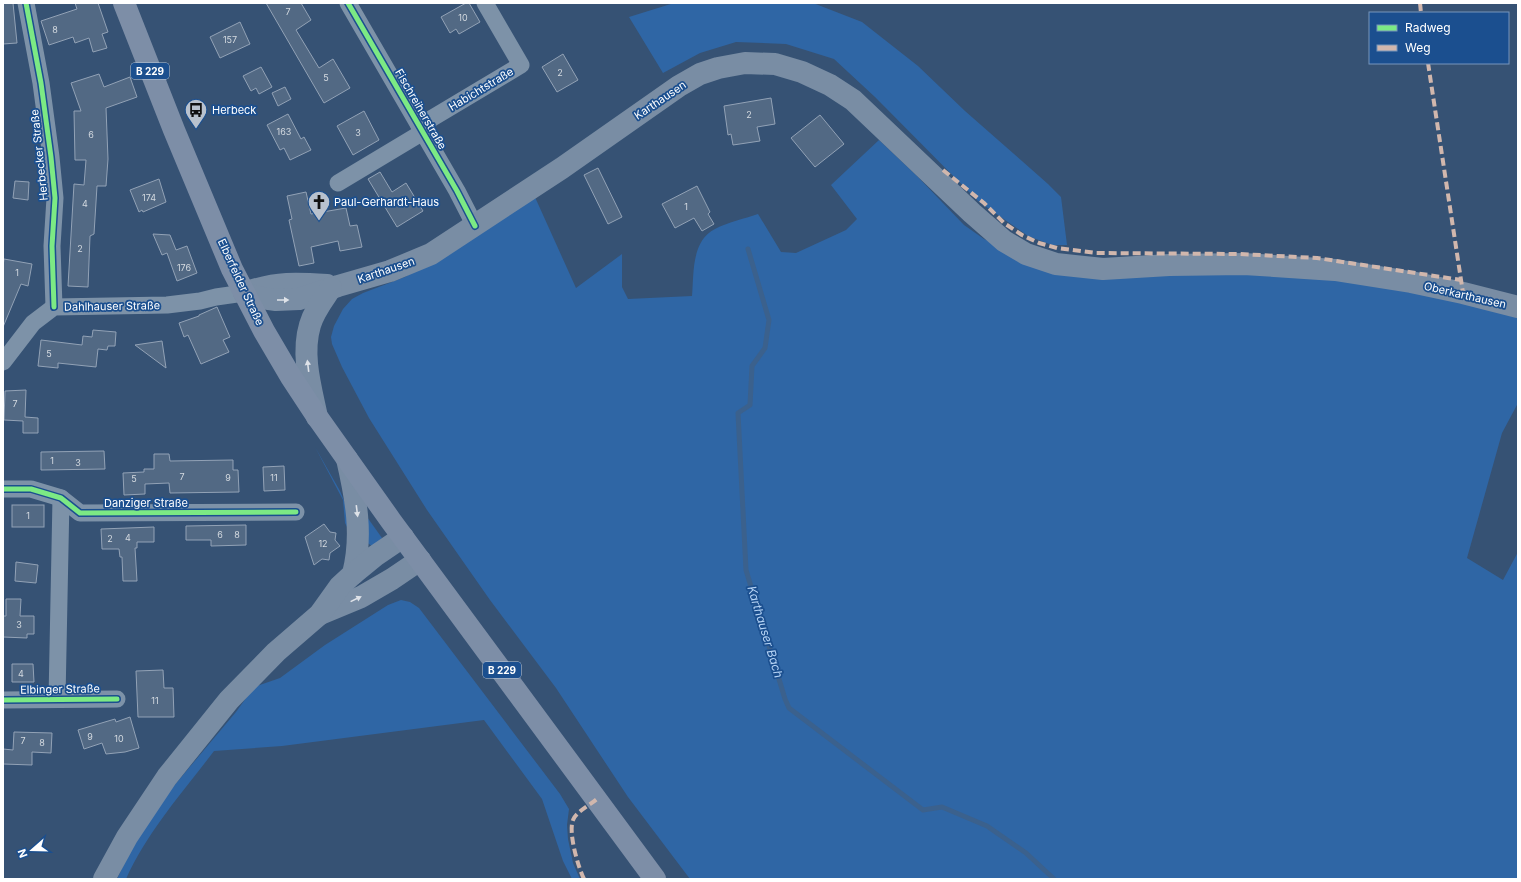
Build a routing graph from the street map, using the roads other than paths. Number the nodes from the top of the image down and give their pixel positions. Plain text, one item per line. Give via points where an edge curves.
1 (26, 3) edge
2 (124, 3) edge
3 (485, 3) edge
4 (354, 5) edge
5 (421, 129) junction
6 (338, 182) dead end
7 (475, 226) junction
8 (1411, 282) joint
9 (335, 287) junction
10 (244, 293) junction
11 (54, 306) junction
12 (1518, 307) edge
13 (3, 362) edge
14 (318, 418) junction
15 (347, 459) junction
16 (3, 489) edge
17 (61, 498) junction
18 (296, 512) dead end
19 (403, 537) junction
20 (420, 560) junction
21 (352, 574) junction
22 (320, 614) junction
23 (57, 699) junction
24 (117, 699) dead end
25 (3, 700) edge
26 (104, 879) edge
27 (655, 879) edge

1 - 11 street, Herbecker Straße via 41,83 55,198 52,246
2 - 10 main road, Elberfelder Straße / B 229 via 174,130
3 - 5 street, Habichtstraße via 522,65
4 - 5 street, Fischreiherstraße
5 - 6 street
5 - 7 street, Fischreiherstraße
7 - 8 main road, Karthausen via 700,74 745,63 775,64 802,72 830,85 853,100 972,213 1004,241 1026,254 1056,264 1103,270 1169,265 1244,264 1335,270
7 - 9 main road, Karthausen via 431,254 390,271
8 - 12 main road, Oberkarthausen
9 - 10 main road, Karthausen via 282,284
14 -> 9 main road via 306,346 313,316
10 - 11 street, Dahlhauser Straße via 186,304
10 - 14 main road, Elberfelder Straße / B 229 via 267,337
11 - 13 street, Dahlhauser Straße via 33,323
14 - 15 main road, Elberfelder Straße / B 229
15 - 19 main road, Elberfelder Straße / B 229
15 -> 21 main road via 359,530 358,550
16 - 17 street, Danziger Straße via 31,489
17 - 18 street, Danziger Straße via 80,513
17 - 23 street, Elbinger Straße
19 - 20 main road, B 229
19 - 21 main road
22 -> 20 main road via 361,597
20 - 27 main road, B 229
21 - 22 main road
22 - 26 main road via 276,652 211,721 144,810
23 - 24 street, Elbinger Straße
23 - 25 street, Elbinger Straße

